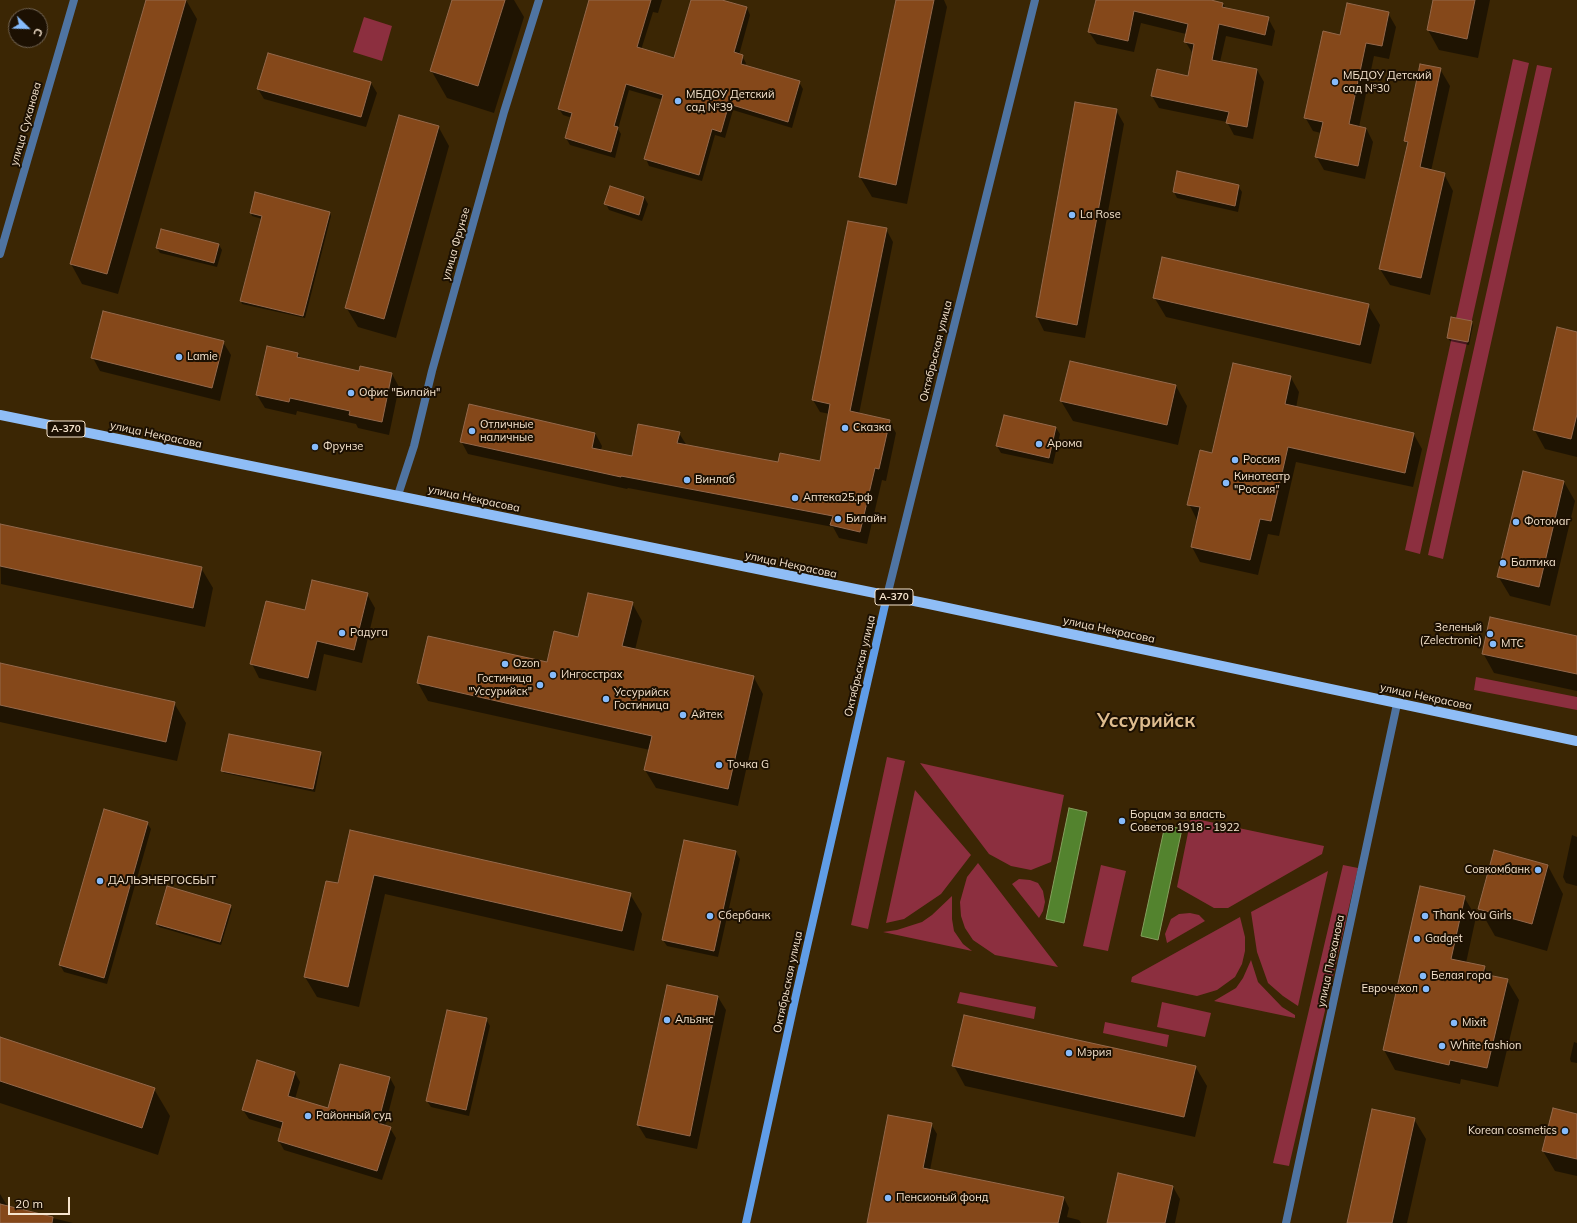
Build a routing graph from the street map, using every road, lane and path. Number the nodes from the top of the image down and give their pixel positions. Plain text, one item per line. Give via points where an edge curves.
1 (74, 0) edge
2 (539, 0) edge
3 (1035, 0) edge
4 (0, 254) edge
5 (0, 415) edge
6 (398, 495) junction
7 (887, 596) junction
8 (1397, 704) junction
9 (1577, 741) edge
10 (746, 1223) edge
11 (1286, 1223) edge

1 - 4 street, улица Суханова
2 - 6 street, улица Фрунзе via 504,112 432,371 414,446
3 - 7 street, Октябрьская улица
5 - 6 main road, улица Некрасова / А-370
6 - 7 main road, улица Некрасова / А-370
7 - 8 main road, улица Некрасова / А-370
7 - 10 street, Октябрьская улица
8 - 9 main road, улица Некрасова / А-370
8 - 11 street, улица Плеханова

